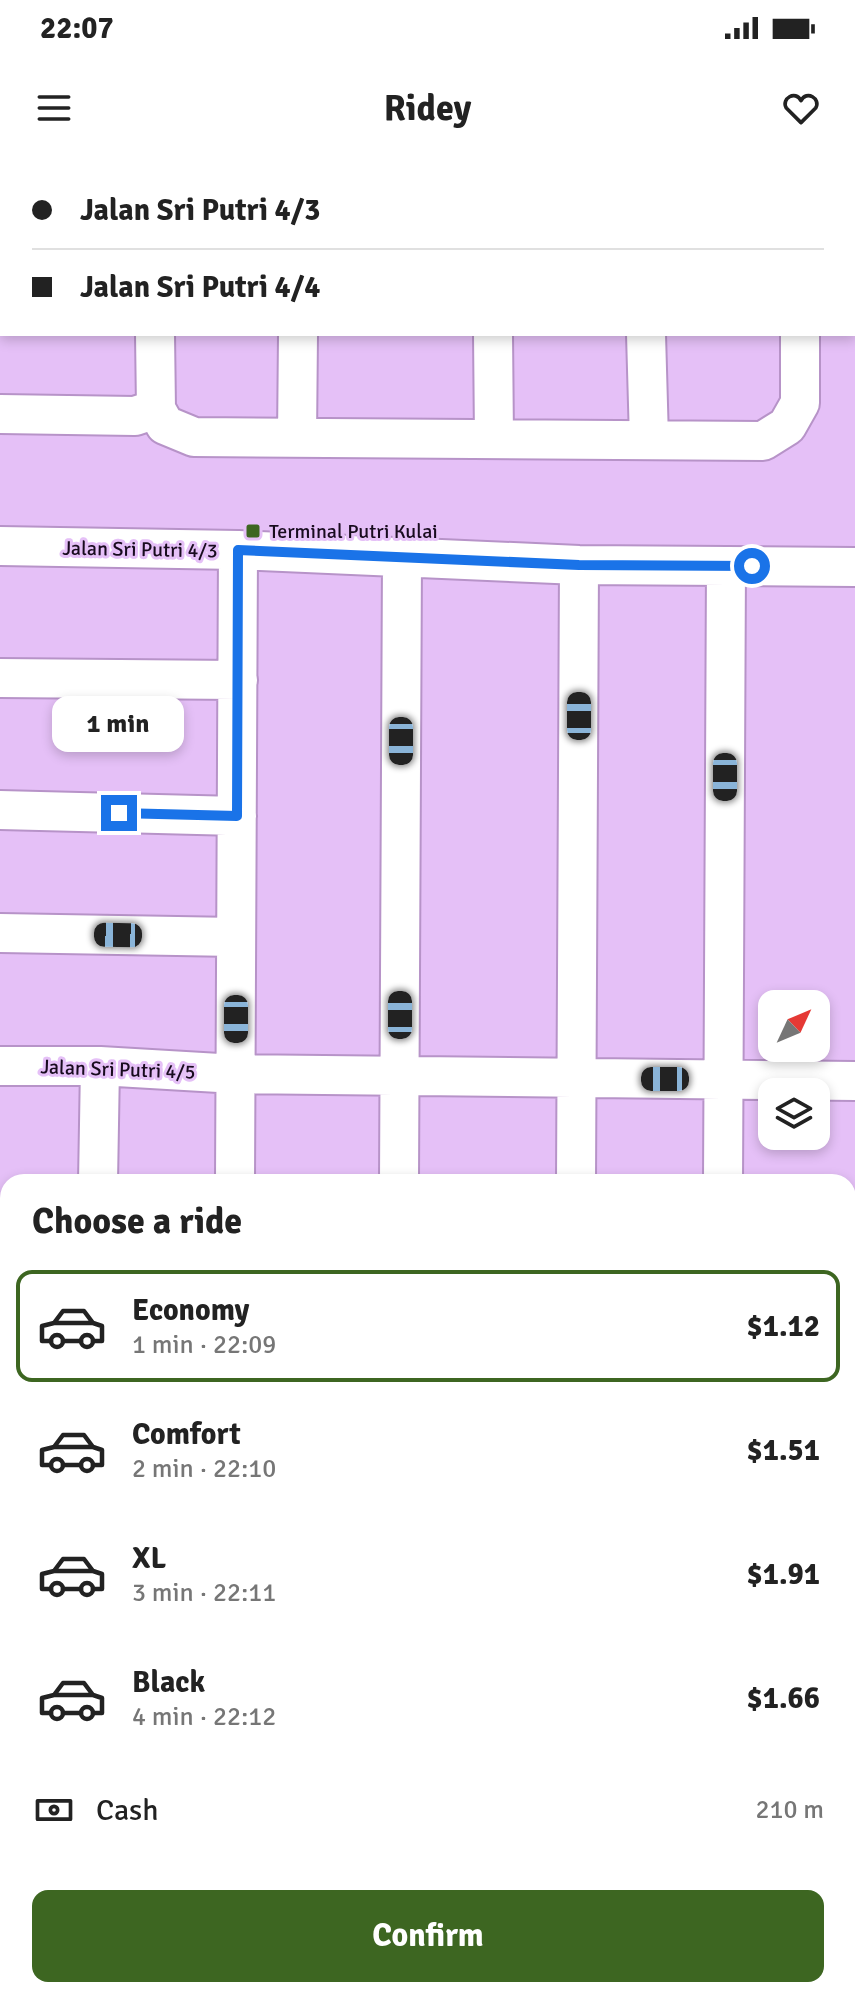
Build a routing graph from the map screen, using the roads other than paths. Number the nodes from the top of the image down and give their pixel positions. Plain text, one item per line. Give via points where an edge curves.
1 (155, 336) edge
2 (298, 336) edge
3 (493, 336) edge
4 (646, 336) edge
5 (800, 336) edge
6 (156, 409) junction
7 (0, 414) edge
8 (297, 438) junction
9 (494, 439) junction
10 (649, 440) junction
11 (0, 546) edge
12 (238, 550) junction
13 (402, 559) junction
14 (579, 565) junction
15 (726, 566) junction
16 (855, 567) edge
17 (0, 678) edge
18 (238, 680) junction
19 (0, 810) edge
20 (237, 816) junction
21 (0, 933) edge
22 (236, 937) junction
23 (0, 1066) edge
24 (100, 1066) junction
25 (236, 1074) junction
26 (400, 1075) junction
27 (577, 1078) junction
28 (723, 1079) junction
29 (855, 1081) edge
30 (98, 1174) edge
31 (235, 1174) edge
32 (399, 1174) edge
33 (576, 1174) edge
34 (723, 1174) edge

1 - 6 street
2 - 8 street
3 - 9 street
4 - 10 street
5 - 10 street via 800,403 787,426 763,441
6 - 7 street via 135,416
6 - 8 street via 165,425 194,437
8 - 9 street
9 - 10 street
11 - 12 street, Jalan Sri Putri 4/3
12 - 13 street, Jalan Sri Putri 4/3
12 - 18 street
13 - 14 street, Jalan Sri Putri 4/3
13 - 26 street
14 - 15 street, Jalan Sri Putri 4/3
14 - 27 street
15 - 16 street, Jalan Sri Putri 4/3
15 - 28 street
17 - 18 street
18 - 20 street
19 - 20 street
20 - 22 street
21 - 22 street
22 - 25 street
23 - 24 street, Jalan Sri Putri 4/5
24 - 25 street, Jalan Sri Putri 4/5
24 - 30 street
25 - 26 street, Jalan Sri Putri 4/5
25 - 31 street
26 - 27 street, Jalan Sri Putri 4/5
26 - 32 street
27 - 28 street, Jalan Sri Putri 4/5
27 - 33 street
28 - 29 street, Jalan Sri Putri 4/5
28 - 34 street

